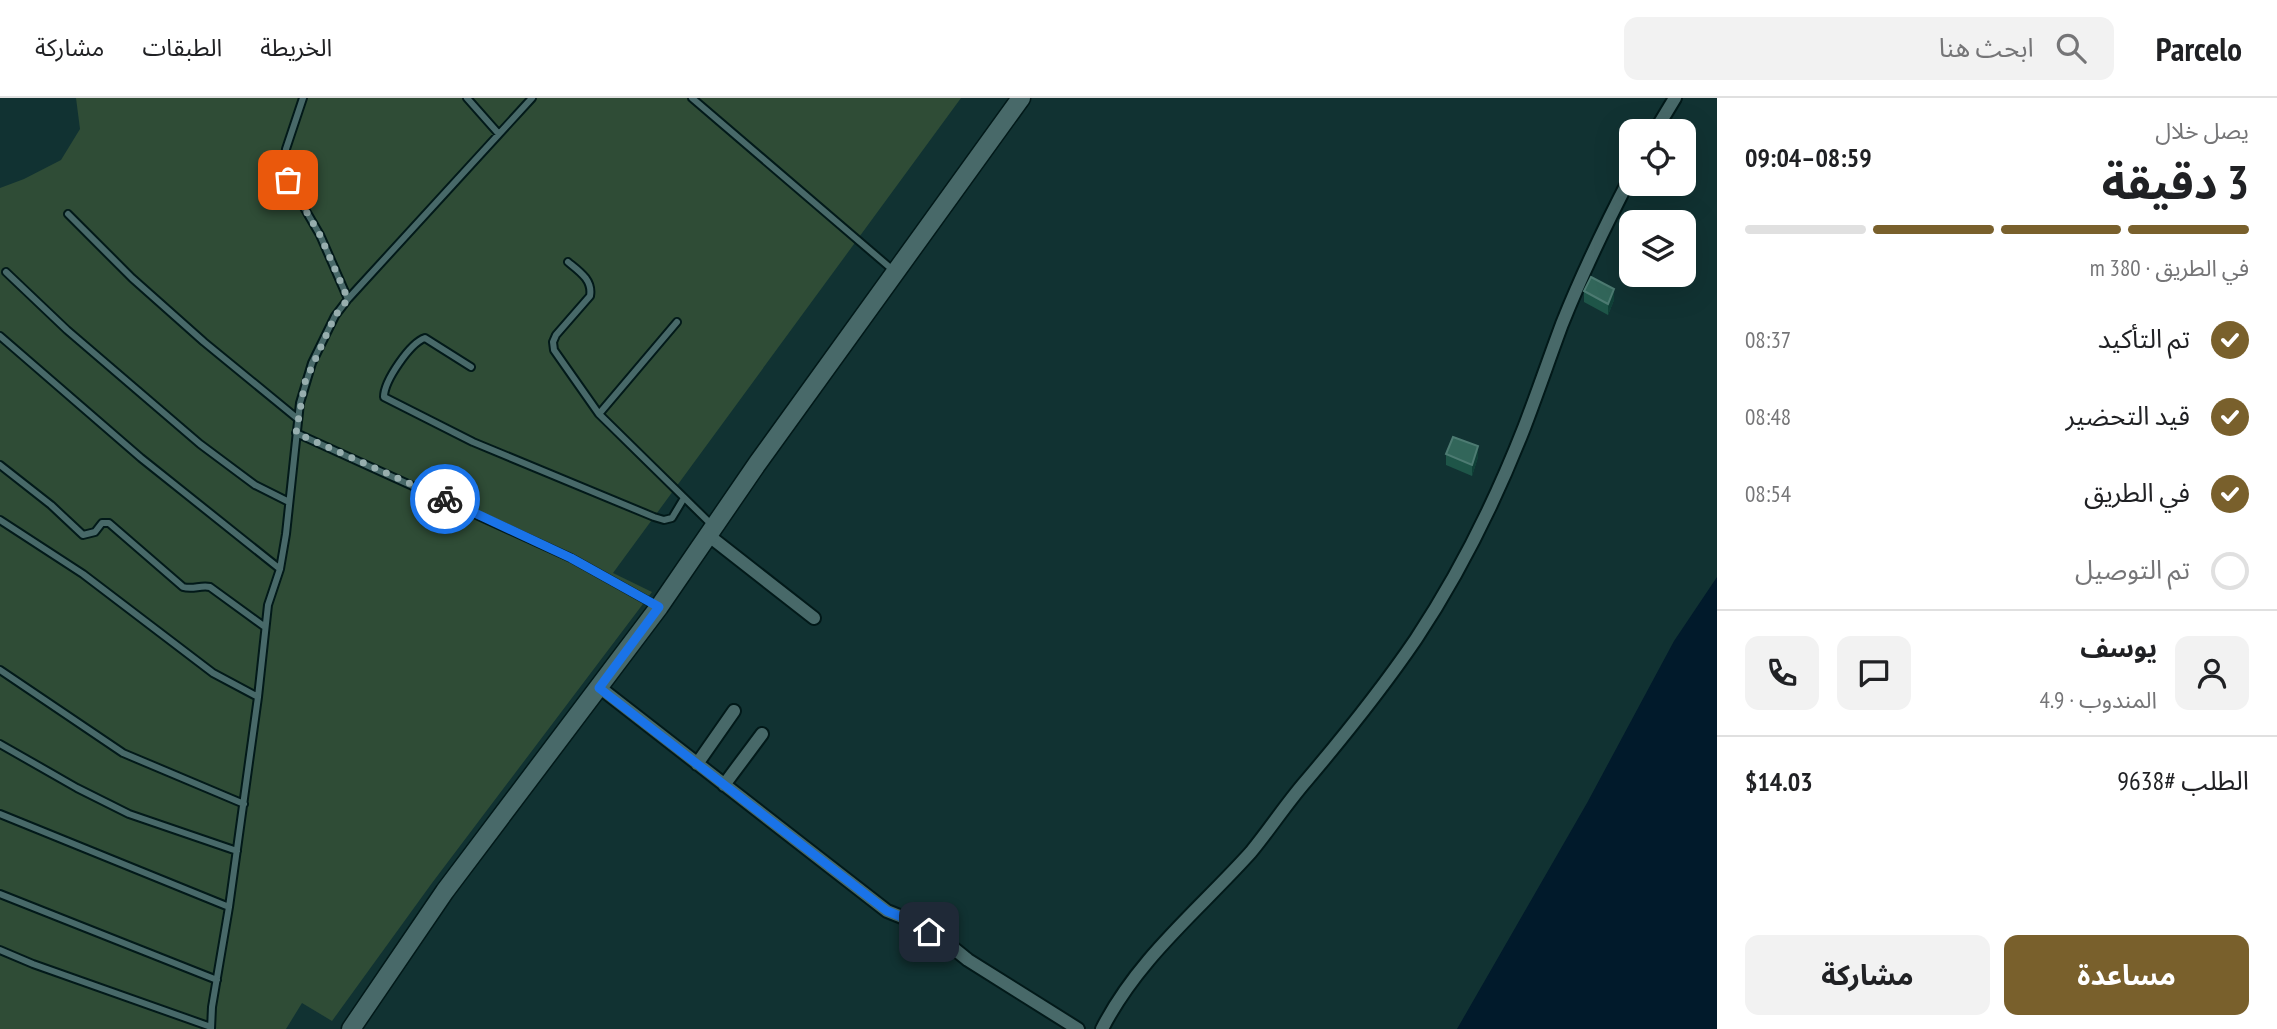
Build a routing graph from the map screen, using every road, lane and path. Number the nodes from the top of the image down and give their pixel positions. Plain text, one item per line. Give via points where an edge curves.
1 (303, 98) edge
2 (467, 98) edge
3 (532, 98) edge
4 (692, 98) edge
5 (1021, 98) edge
6 (1675, 98) edge
7 (1662, 119) edge
8 (498, 133) junction
9 (1621, 196) edge
10 (68, 214) dead end
11 (568, 262) dead end
12 (6, 272) dead end
13 (895, 272) junction
14 (348, 299) junction
15 (677, 322) dead end
16 (0, 336) edge
17 (471, 367) dead end
18 (599, 414) junction
19 (298, 419) junction
20 (296, 433) junction
21 (0, 465) edge
22 (684, 498) junction
23 (289, 502) junction
24 (0, 520) edge
25 (711, 531) junction
26 (280, 569) junction
27 (659, 607) junction
28 (814, 618) dead end
29 (265, 627) junction
30 (0, 670) edge
31 (599, 688) junction
32 (258, 697) junction
33 (734, 711) dead end
34 (762, 734) dead end
35 (0, 744) edge
36 (697, 764) junction
37 (724, 785) junction
38 (244, 804) junction
39 (0, 814) edge
40 (237, 851) junction
41 (0, 894) edge
42 (229, 907) junction
43 (0, 950) edge
44 (217, 980) junction
45 (211, 1028) edge
46 (351, 1029) edge
47 (1078, 1029) edge
48 (1102, 1029) edge

1 - 14 lane via 284,164
2 - 8 lane
3 - 8 lane
4 - 13 lane
5 - 13 main road
6 - 7 street
8 - 14 lane
9 - 48 street via 1578,287 1506,471 1430,616 1357,721 1252,851 1144,964
10 - 19 lane via 132,278
11 - 18 lane via 592,289 556,335 554,351
12 - 23 lane via 200,444 255,485
13 - 25 main road
14 - 19 lane via 312,363
15 - 18 lane
16 - 26 lane via 141,458
17 - 22 lane via 421,339 387,383 384,397 474,442 654,517 671,518
18 - 22 lane
19 - 20 lane
20 - 23 lane
20 - 27 lane via 571,558
21 - 29 lane via 83,535 109,523 183,587 210,587
22 - 25 lane
23 - 26 lane
24 - 32 lane via 83,574 213,673
25 - 27 main road
25 - 28 street
26 - 29 lane
27 - 31 main road
29 - 32 lane
30 - 38 lane via 123,753
31 - 36 street
31 - 46 main road via 445,891
32 - 38 lane
33 - 36 street
34 - 37 street
35 - 40 lane via 129,814
36 - 37 street
37 - 47 street via 887,911 947,943
38 - 40 lane
39 - 42 lane
40 - 42 lane
41 - 44 lane
42 - 44 lane
43 - 45 lane
44 - 45 lane

